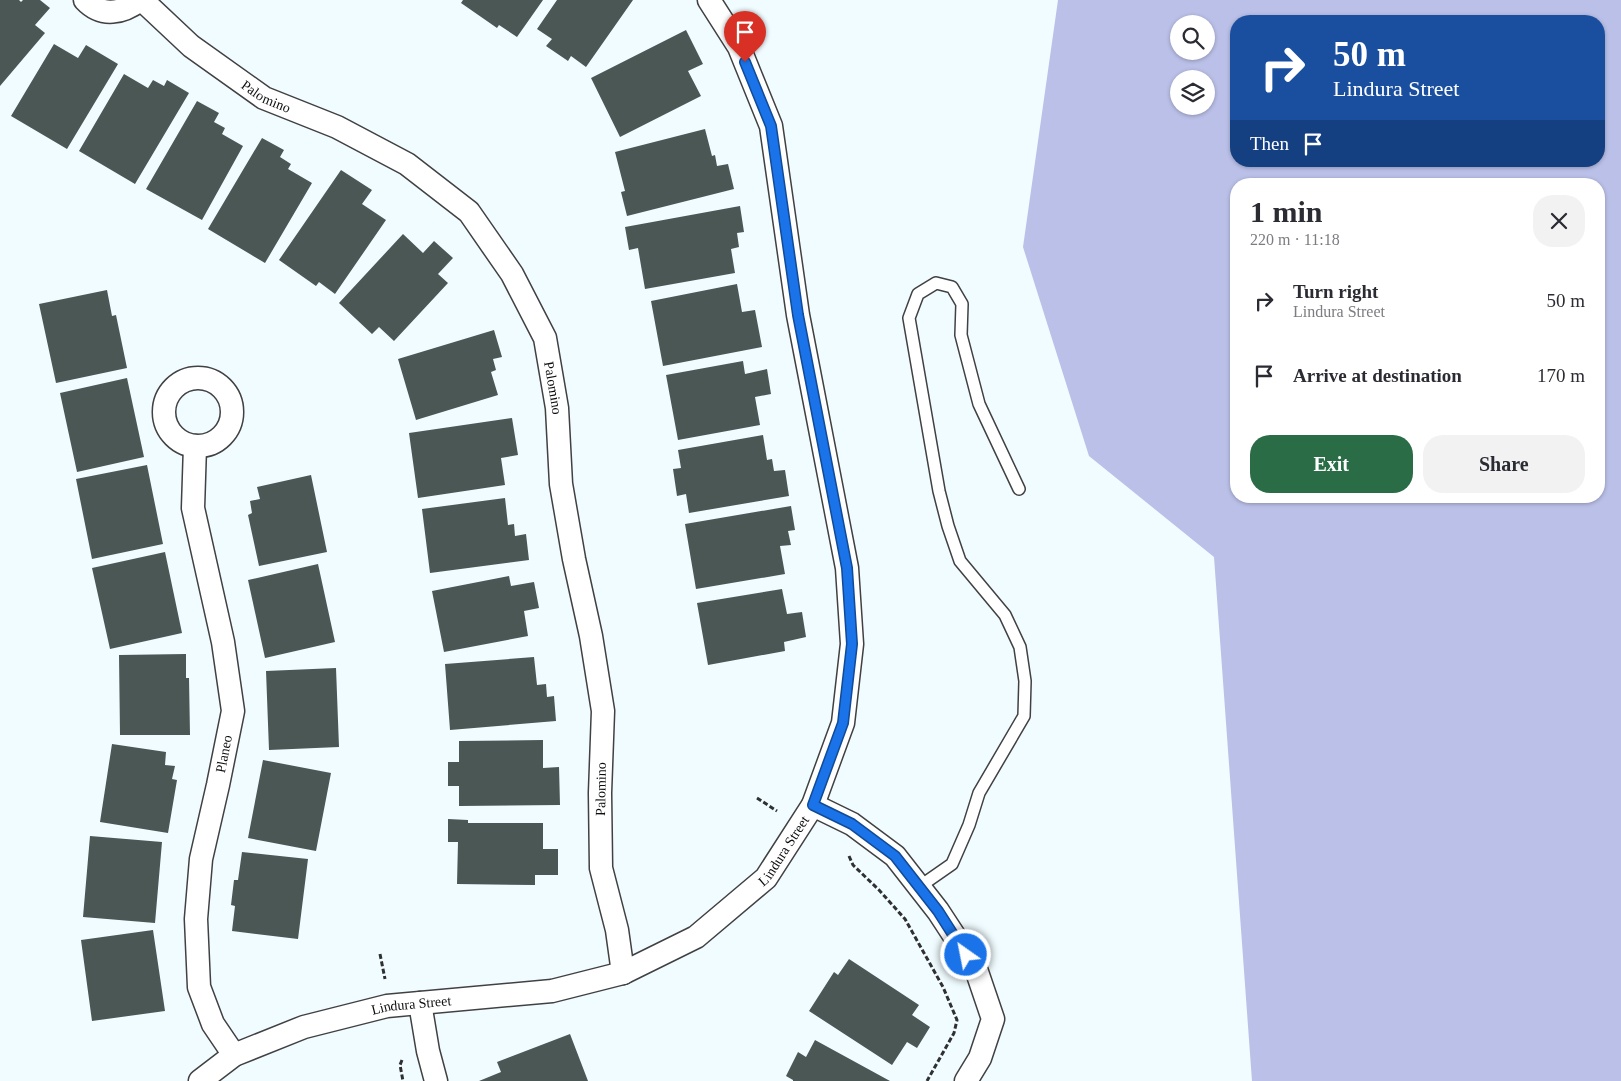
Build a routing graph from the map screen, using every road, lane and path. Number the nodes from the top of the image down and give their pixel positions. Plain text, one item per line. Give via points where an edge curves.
1 (85, 0) edge
2 (141, 0) edge
3 (709, 0) edge
4 (194, 446) dead end
5 (1019, 488) dead end
6 (757, 798) dead end
7 (813, 805) junction
8 (797, 829) junction
9 (848, 850) dead end
10 (919, 888) junction
11 (623, 973) junction
12 (420, 1003) junction
13 (234, 1056) junction
14 (200, 1081) edge
15 (436, 1081) edge
16 (927, 1081) edge
17 (966, 1081) edge

1 - 2 street, Palomino via 100,10 115,12 130,8
2 - 11 street, Palomino via 191,46 264,98 337,126 407,164 469,212 512,274 546,338 558,408 561,484 603,711 601,868 617,930
3 - 7 street, Lindura Street via 739,46 771,126 798,315 847,568 852,644 843,723
4 - 13 street, Planeo via 193,508 224,642 233,712 201,859 196,919 199,987 213,1024
5 - 10 lane via 979,404 961,335 962,304 952,287 936,283 918,294 909,318 939,491 960,561 1005,615 1020,647 1025,681 1024,716 979,793 952,864
6 - 8 path via 782,814
7 - 8 street, Lindura Street
7 - 10 street via 852,824 895,856
8 - 11 street, Lindura Street via 766,878 696,937
9 - 16 path via 853,865 905,919 957,1020 954,1033
10 - 17 street via 976,969 993,1019 980,1058
11 - 12 street, Lindura Street via 552,991
12 - 13 street, Lindura Street via 387,1006 304,1027
12 - 15 street
13 - 14 street, Lindura Street

